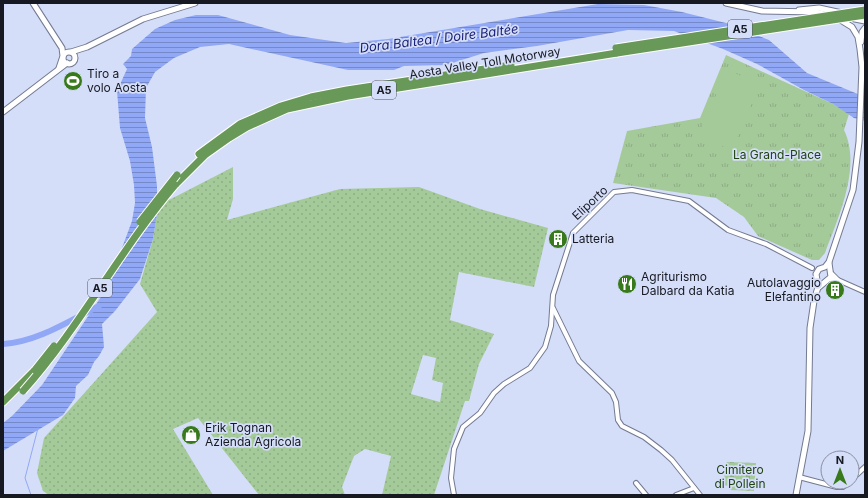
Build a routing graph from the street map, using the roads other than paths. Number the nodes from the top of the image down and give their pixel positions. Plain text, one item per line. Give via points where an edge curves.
1 (33, 3) edge
2 (195, 3) edge
3 (726, 3) edge
4 (865, 10) edge
5 (782, 13) junction
6 (856, 19) junction
7 (864, 20) edge
8 (853, 29) junction
9 (863, 30) edge
10 (60, 45) junction
11 (87, 47) junction
12 (860, 49) junction
13 (617, 51) junction
14 (70, 52) junction
15 (64, 56) junction
16 (75, 59) junction
17 (67, 63) junction
18 (59, 68) junction
19 (3, 112) edge
20 (827, 268) junction
21 (818, 271) junction
22 (831, 277) junction
23 (821, 281) junction
24 (865, 292) edge
25 (553, 307) junction
26 (3, 402) edge
27 (3, 408) edge
28 (799, 477) junction
29 (636, 483) dead end
30 (820, 483) edge
31 (694, 488) junction
32 (454, 495) edge
33 (646, 495) edge
34 (676, 495) edge
35 (700, 495) edge
36 (796, 495) edge

1 - 10 street
2 - 11 street via 137,22
3 - 5 street via 750,10
4 - 13 highway, Aosta Valley Toll Motorway / A5, bridge
5 - 6 street via 820,8 831,9
5 - 8 street via 823,13 839,19
6 - 7 street
6 - 8 street via 852,23
7 - 13 highway, Aosta Valley Toll Motorway / A5, bridge
8 - 9 street
8 - 12 street
9 - 12 street
10 - 14 street
10 - 15 street
11 - 14 street
11 - 16 street
12 - 20 street via 862,67 859,142 853,190
13 - 26 highway, Aosta Valley Toll Motorway / A5, bridge via 347,90 281,106 240,124 177,175 151,207 52,348 35,370
13 - 27 highway, Aosta Valley Toll Motorway / A5, bridge via 348,96 287,109 247,127 205,155 175,184 47,364 23,391
14 - 15 street
14 - 16 street via 74,54
15 - 17 street
15 - 18 street
16 - 17 street
17 - 18 street
18 - 19 street
20 - 21 street
20 - 22 street
21 - 23 street
21 - 25 street, Eliporto via 766,244 728,230 689,200 621,190 610,195 573,233 555,289
22 - 23 street
22 - 24 street
23 - 28 street via 811,314 808,431
25 - 31 street via 578,361 612,393 618,420 622,426 653,443 672,460
25 - 32 street, Eliporto via 545,347 530,368 504,384 494,393 487,406 463,427 454,449 451,478
28 - 30 street
28 - 36 street
29 - 33 street
31 - 34 street
31 - 35 street

